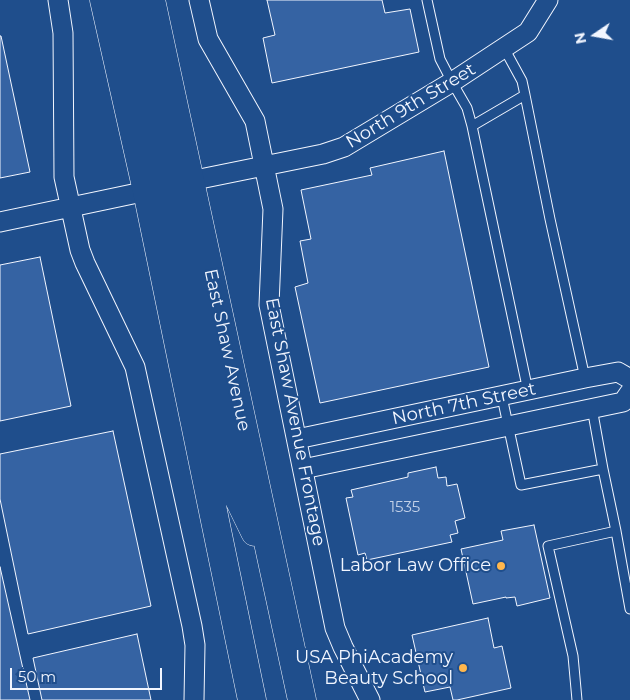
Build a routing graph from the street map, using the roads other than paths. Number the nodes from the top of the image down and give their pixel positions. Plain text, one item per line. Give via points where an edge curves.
1 (58, 0) edge
2 (104, 0) edge
3 (126, 0) edge
4 (151, 0) edge
5 (199, 0) edge
6 (548, 0) edge
7 (429, 1) edge
8 (504, 48) junction
9 (452, 82) junction
10 (525, 95) junction
11 (472, 126) junction
12 (265, 166) junction
13 (190, 181) junction
14 (146, 191) junction
15 (70, 207) junction
16 (0, 222) edge
17 (585, 378) junction
18 (630, 379) edge
19 (528, 391) junction
20 (630, 392) edge
21 (502, 397) junction
22 (592, 408) junction
23 (508, 426) junction
24 (298, 439) junction
25 (603, 468) junction
26 (303, 469) junction
27 (616, 531) junction
28 (274, 571) junction
29 (630, 609) edge
30 (194, 700) edge
31 (252, 700) edge
32 (302, 700) edge
33 (370, 700) edge
34 (577, 700) edge

1 - 15 street via 63,32 63,164
2 - 14 main road
3 - 13 main road via 161,159 176,177
4 - 13 main road, East Shaw Avenue
5 - 12 street, East Shaw Avenue Frontage via 208,39 255,121
6 - 8 street, North 9th Street via 528,32
7 - 9 lane via 440,59
8 - 9 street, North 9th Street
8 - 10 lane via 522,81
9 - 11 lane via 468,108
9 - 12 street, North 9th Street via 344,147
10 - 11 lane
10 - 17 lane
11 - 19 lane
12 - 13 street, North 9th Street
12 - 24 street, East Shaw Avenue Frontage via 274,209 269,305
13 - 28 main road, East Shaw Avenue
14 - 15 street
14 - 28 main road via 158,192 172,204 232,485
14 - 31 main road
15 - 16 street
15 - 30 street via 85,263 135,367 192,626
17 - 18 street, North 7th Street via 618,372
17 - 19 street, North 7th Street
19 - 21 street, North 7th Street
20 - 22 street, North 7th Street via 623,402
21 - 23 lane
21 - 24 street, North 7th Street
22 - 23 street, North 7th Street
22 - 25 lane
23 - 25 lane via 521,485
23 - 26 street, North 7th Street
24 - 26 street, East Shaw Avenue Frontage
25 - 27 lane
26 - 33 street, East Shaw Avenue Frontage via 335,628
27 - 29 lane
27 - 34 lane via 548,546 573,656
28 - 32 main road, East Shaw Avenue

